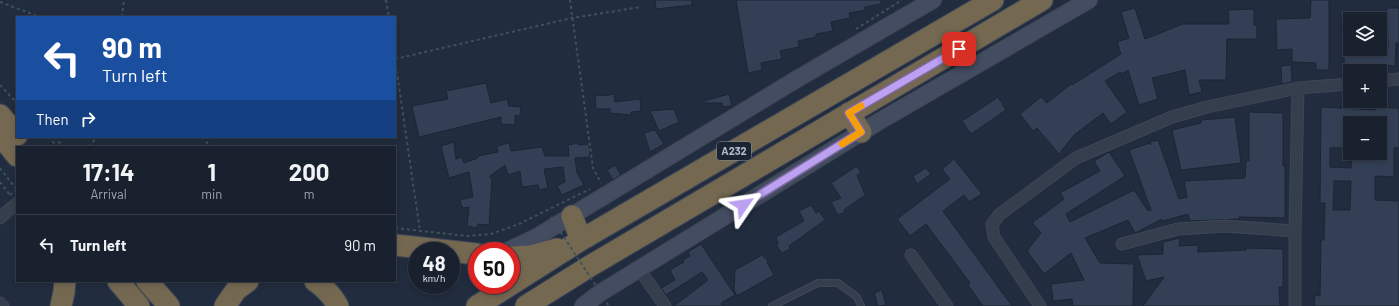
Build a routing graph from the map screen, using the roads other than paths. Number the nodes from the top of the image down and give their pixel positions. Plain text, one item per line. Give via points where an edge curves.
1 (933, 0) edge
2 (993, 0) edge
3 (1042, 0) edge
4 (1089, 0) edge
5 (1399, 79) edge
6 (1387, 80) edge
7 (1343, 85) edge
8 (1298, 88) junction
9 (849, 113) junction
10 (0, 115) edge
11 (861, 132) junction
12 (16, 134) edge
13 (0, 135) edge
14 (20, 138) edge
15 (27, 146) edge
16 (16, 155) edge
17 (14, 199) edge
18 (572, 216) junction
19 (0, 218) edge
20 (1295, 231) junction
21 (579, 242) junction
22 (1122, 244) dead end
23 (396, 245) edge
24 (520, 245) edge
25 (468, 253) edge
26 (911, 255) dead end
27 (520, 257) edge
28 (639, 269) junction
29 (65, 282) edge
30 (119, 282) edge
31 (148, 282) edge
32 (247, 282) edge
33 (316, 282) edge
34 (0, 303) edge
35 (3, 306) edge
36 (60, 306) edge
37 (139, 306) edge
38 (169, 306) edge
39 (225, 306) edge
40 (338, 306) edge
41 (477, 306) edge
42 (526, 306) edge
43 (583, 306) edge
44 (665, 306) edge
45 (772, 306) edge
46 (861, 306) edge
47 (947, 306) edge
48 (1040, 306) edge
49 (1295, 306) edge

1 - 18 main road via 777,91
2 - 21 highway, A232
3 - 9 highway, A232
4 - 11 main road
5 - 6 street
7 - 8 street
8 - 20 street
8 - 48 street via 1200,109 1172,117 1129,135 1076,158 1000,214 992,224 994,237
9 - 11 highway
9 - 42 highway, A232
10 - 12 highway
11 - 28 main road
13 - 16 highway
14 - 15 highway
17 - 19 street
18 - 21 highway
18 - 24 main road
20 - 22 street via 1225,226 1178,229
20 - 49 street
21 - 27 highway via 531,256
21 - 41 highway, A232
23 - 25 highway
26 - 47 street
28 - 43 main road
28 - 44 street
29 - 36 highway
30 - 37 highway
31 - 38 highway
32 - 39 highway via 236,290
33 - 40 highway via 332,296
34 - 35 street
45 - 46 lane via 818,283 838,283 857,297

